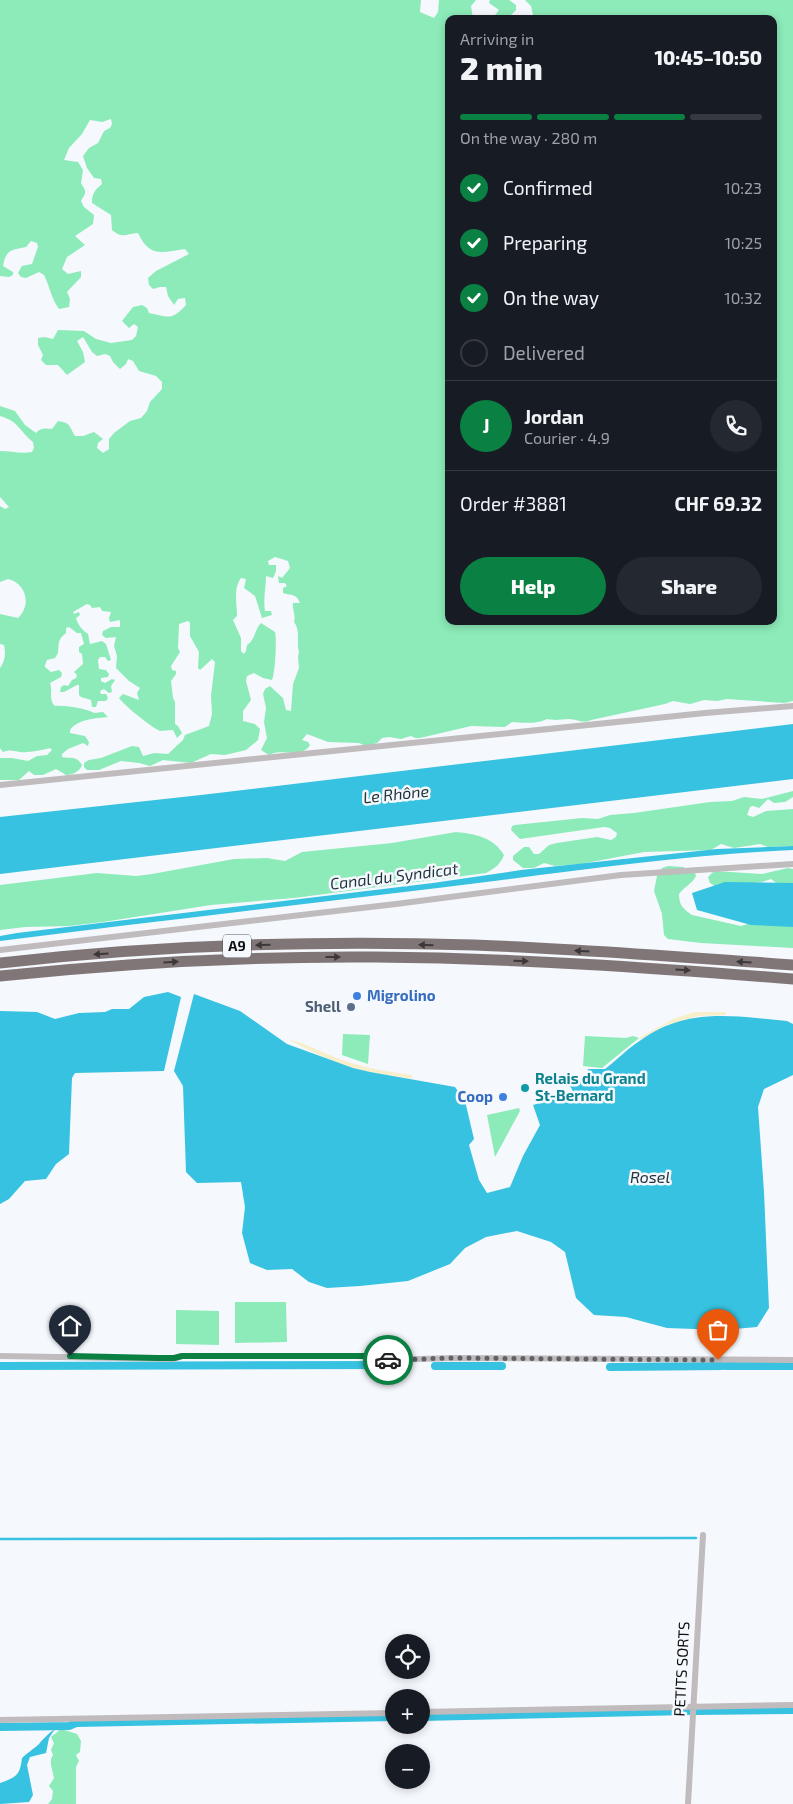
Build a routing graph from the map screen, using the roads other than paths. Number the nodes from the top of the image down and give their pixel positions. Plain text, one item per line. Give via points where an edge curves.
1 (793, 706) edge
2 (0, 785) edge
3 (793, 864) edge
4 (0, 950) edge
5 (0, 963) edge
6 (793, 965) edge
7 (0, 976) edge
8 (793, 979) edge
9 (0, 1356) edge
10 (793, 1360) edge
11 (703, 1535) dead end
12 (793, 1705) edge
13 (692, 1706) junction
14 (385, 1712) edge
15 (430, 1712) edge
16 (0, 1720) edge
17 (688, 1804) edge

1 - 2 street
3 - 4 street via 621,875
6 -> 5 highway, A9 via 571,950 376,944 182,948
7 -> 8 highway, A9 via 200,960 373,957 539,962
9 - 10 street
11 - 13 street, PETITS SORTS
12 - 13 street
13 - 15 street
13 - 17 street, PETITS SORTS
14 - 16 street

